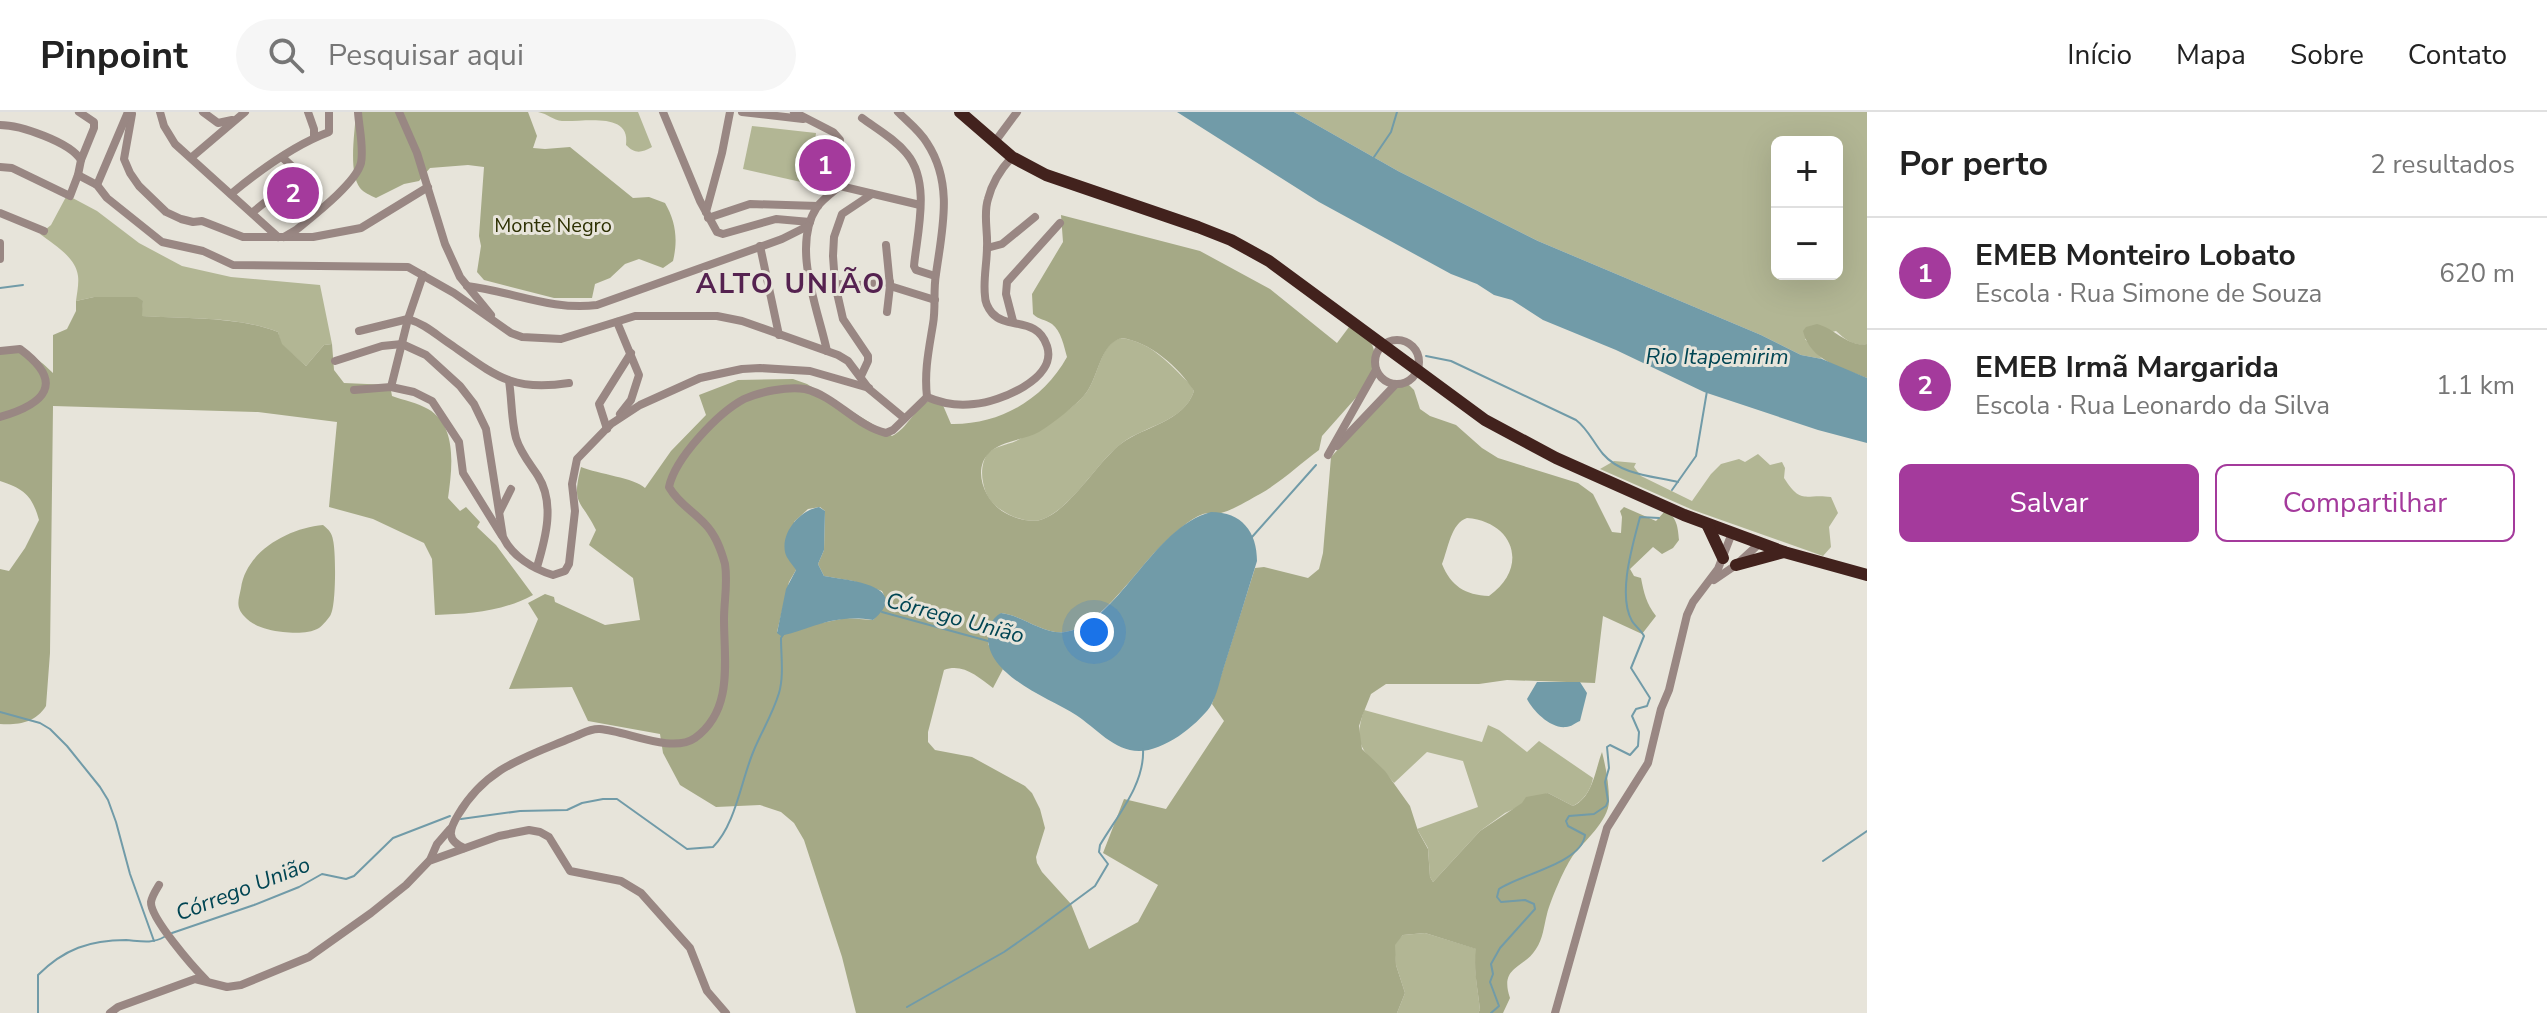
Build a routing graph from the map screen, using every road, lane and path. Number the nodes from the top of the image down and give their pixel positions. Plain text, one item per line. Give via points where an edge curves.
1 (79, 112) edge
2 (160, 112) edge
3 (203, 112) edge
4 (245, 112) edge
5 (308, 112) edge
6 (329, 112) edge
7 (358, 112) edge
8 (399, 112) edge
9 (663, 112) edge
10 (730, 112) edge
11 (742, 112) edge
12 (794, 112) edge
13 (898, 112) edge
14 (960, 112) edge
15 (129, 113) edge
16 (1015, 113) edge
17 (236, 118) junction
18 (862, 118) dead end
19 (808, 120) junction
20 (0, 125) edge
21 (314, 137) junction
22 (994, 143) junction
23 (192, 157) junction
24 (282, 157) junction
25 (1012, 157) junction
26 (81, 160) junction
27 (0, 167) edge
28 (78, 175) junction
29 (97, 185) junction
30 (840, 186) junction
31 (428, 187) junction
32 (231, 194) junction
33 (872, 194) junction
34 (920, 205) junction
35 (818, 206) junction
36 (253, 212) junction
37 (0, 213) edge
38 (707, 216) junction
39 (1035, 217) dead end
40 (1060, 223) dead end
41 (809, 224) junction
42 (44, 231) dead end
43 (281, 237) junction
44 (0, 243) edge
45 (886, 245) dead end
46 (760, 246) junction
47 (987, 248) junction
48 (0, 259) edge
49 (423, 275) junction
50 (935, 276) junction
51 (835, 284) junction
52 (890, 284) junction
53 (467, 286) junction
54 (935, 300) junction
55 (887, 312) dead end
56 (408, 319) junction
57 (1013, 321) junction
58 (497, 322) junction
59 (617, 322) junction
60 (359, 331) dead end
61 (779, 335) junction
62 (402, 344) junction
63 (1382, 346) junction
64 (0, 351) edge
65 (827, 351) junction
66 (631, 353) junction
67 (335, 361) dead end
68 (1376, 370) junction
69 (1417, 372) junction
70 (861, 376) junction
71 (509, 381) junction
72 (569, 383) dead end
73 (1395, 385) junction
74 (391, 387) junction
75 (869, 389) junction
76 (354, 390) dead end
77 (927, 397) junction
78 (0, 417) edge
79 (904, 418) junction
80 (609, 426) junction
81 (511, 489) dead end
82 (500, 511) junction
83 (1707, 524) junction
84 (1732, 533) junction
85 (503, 537) junction
86 (1760, 543) junction
87 (1784, 552) junction
88 (1723, 558) junction
89 (1736, 565) junction
90 (537, 567) junction
91 (1867, 575) edge
92 (1707, 584) junction
93 (450, 829) junction
94 (464, 848) junction
95 (429, 861) junction
96 (159, 885) dead end
97 (207, 980) junction
98 (110, 1013) edge
99 (726, 1013) edge
100 (1555, 1013) edge

1 - 26 street via 94,122
2 - 23 street via 175,144
3 - 17 street via 218,123
4 - 17 street
5 - 21 street
6 - 21 street via 329,132
7 - 43 street via 362,149 355,177
8 - 31 street
9 - 38 street
10 - 38 street
11 - 19 street
12 - 19 street
13 - 50 street via 927,142 944,187
14 - 22 highway
15 - 29 street
15 - 43 street via 124,159 139,186 166,212 243,237
16 - 22 street
17 - 23 street
18 - 34 street via 907,154 917,175
19 - 30 street via 839,137
20 - 26 street via 30,129
21 - 24 street
22 - 25 highway
23 - 32 street
24 - 32 street
24 - 36 street via 300,174
25 - 47 street via 987,202
25 - 63 highway via 1046,175 1231,240 1269,261
26 - 28 street
27 - 28 street via 70,196
28 - 29 street
29 - 49 street via 162,242 203,251 233,265 408,267
30 - 33 street
30 - 35 street
31 - 43 street via 361,228
31 - 53 street via 445,244
32 - 36 street
33 - 34 street
33 - 51 street via 839,219
34 - 50 street via 914,266
35 - 38 street via 750,204
35 - 41 street
36 - 43 street
37 - 42 street
38 - 41 street via 723,234 776,219
39 - 47 street via 1002,244
40 - 57 street via 1007,282
41 - 46 street
41 - 65 street via 808,269
44 - 48 street
45 - 52 street
46 - 53 street via 585,307
46 - 61 street
47 - 57 street via 984,297 997,317
49 - 56 street
49 - 58 street
50 - 54 street
51 - 52 street
51 - 70 street via 843,319 868,356
52 - 54 street
52 - 55 street
53 - 58 street
54 - 77 street
56 - 60 street
56 - 62 street
56 - 71 street
57 - 77 street via 1033,328 1047,345 1047,363 1034,379 1006,397 979,404
58 - 59 street via 522,337 550,339
59 - 61 street via 635,316 717,316
59 - 66 street
61 - 65 street
62 - 67 street
62 - 74 street
62 - 82 street via 426,355 481,415
63 - 68 street via 1375,357
63 - 69 highway
64 - 78 street via 20,349 27,354 47,386 35,402
65 - 70 street via 848,361
66 - 80 street via 639,375 631,400
66 - 80 street via 599,404
68 - 73 street
68 - 73 street via 1328,455
69 - 73 street via 1408,382
69 - 83 highway via 1485,420 1556,458
70 - 75 street
71 - 72 street via 545,387
71 - 90 street via 516,439 546,490
74 - 76 street
74 - 85 street via 432,401 459,442 463,473
75 - 79 street
75 - 80 street via 810,371 742,369 680,386
77 - 79 street
79 - 93 street via 890,433 880,432 799,388 742,400 709,427 675,470 669,487 710,531 725,564 726,670 713,721 681,744 595,729 549,746 487,779
80 - 90 street via 577,459 569,564 553,575
81 - 82 street
82 - 85 street
83 - 84 highway
83 - 88 highway
84 - 86 highway
84 - 88 street
85 - 90 street via 508,548
86 - 87 highway
86 - 89 street
87 - 89 highway
87 - 91 highway
88 - 92 street
89 - 92 street
92 - 100 street via 1687,615 1648,763 1607,828
93 - 94 street via 451,840
93 - 95 street
94 - 95 street
94 - 99 street via 529,830 549,837 570,871 629,885 690,948 707,991
95 - 97 street via 383,903 309,957 241,985 227,987
96 - 97 street via 151,902 154,913
97 - 98 street via 195,979

